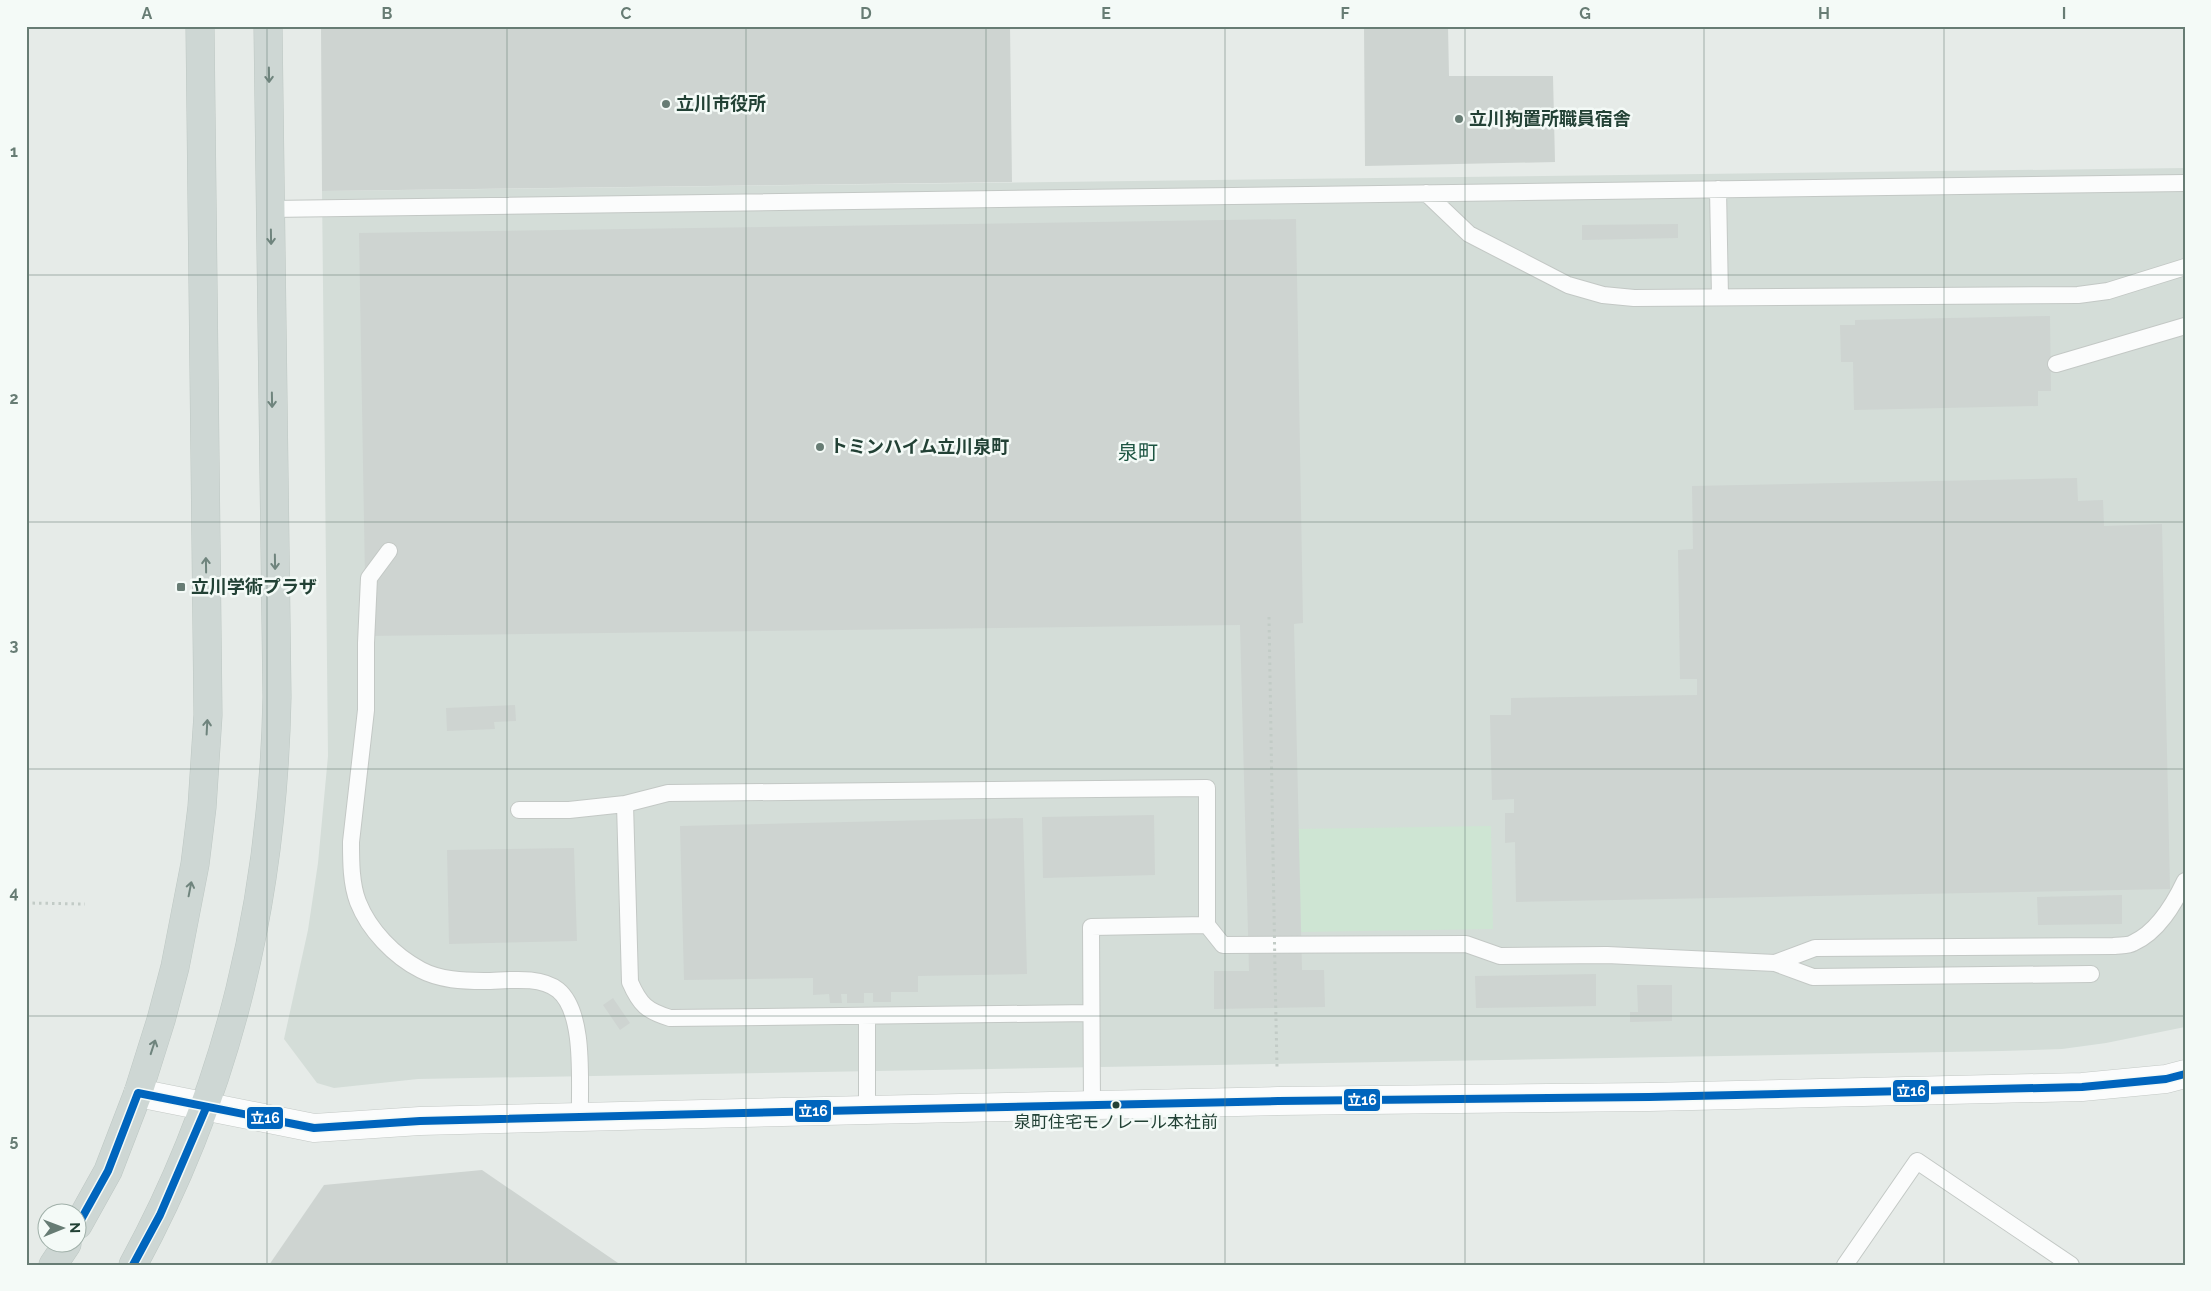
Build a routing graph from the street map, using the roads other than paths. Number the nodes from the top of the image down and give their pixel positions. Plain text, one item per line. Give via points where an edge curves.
1 (200, 26) edge
2 (268, 26) edge
3 (2185, 183) edge
4 (1718, 189) junction
5 (1426, 193) junction
6 (270, 209) junction
7 (2185, 267) edge
8 (1720, 297) junction
9 (2185, 326) edge
10 (2056, 364) dead end
11 (389, 551) dead end
12 (625, 804) junction
13 (519, 810) dead end
14 (2185, 881) edge
15 (1207, 925) junction
16 (1775, 963) junction
17 (2091, 974) dead end
18 (1091, 1013) junction
19 (867, 1016) junction
20 (2185, 1074) edge
21 (138, 1093) junction
22 (1092, 1106) junction
23 (206, 1108) junction
24 (867, 1110) junction
25 (580, 1118) junction
26 (88, 1207) edge
27 (60, 1254) edge
28 (53, 1265) edge
29 (133, 1265) edge
30 (1845, 1265) edge
31 (2071, 1265) edge

21 -> 1 main road via 162,1020 195,864 207,733
2 -> 6 main road
3 - 4 lane
4 - 5 lane
4 - 8 lane
5 - 6 lane
5 - 8 lane via 1468,234 1568,286 1603,295 1634,298
6 -> 23 main road via 276,764 257,914 228,1038
7 - 8 lane via 2108,291 2078,295
9 - 10 lane
11 - 25 lane via 369,578 366,710 351,842 351,864 358,901 372,927 397,954 421,970 449,979 537,981 558,990 570,1007 577,1030
12 - 13 lane via 568,810
12 - 15 lane via 668,793 1206,788
12 - 19 lane via 630,982 637,998 651,1012 670,1018
14 - 16 lane via 2168,912 2148,934 2132,944 1815,948
15 - 16 lane via 1223,945 1466,944 1500,956 1607,955
15 - 18 lane via 1091,927
16 - 17 lane via 1813,977
18 - 19 lane
18 - 22 lane
19 - 24 lane
20 - 22 street via 2166,1079 2082,1087
21 - 23 street
21 - 26 main road via 108,1171
22 - 24 street
23 - 25 street via 314,1128 420,1120
23 - 29 main road via 160,1215
24 - 25 street
27 - 28 main road
30 - 31 lane via 1917,1162

